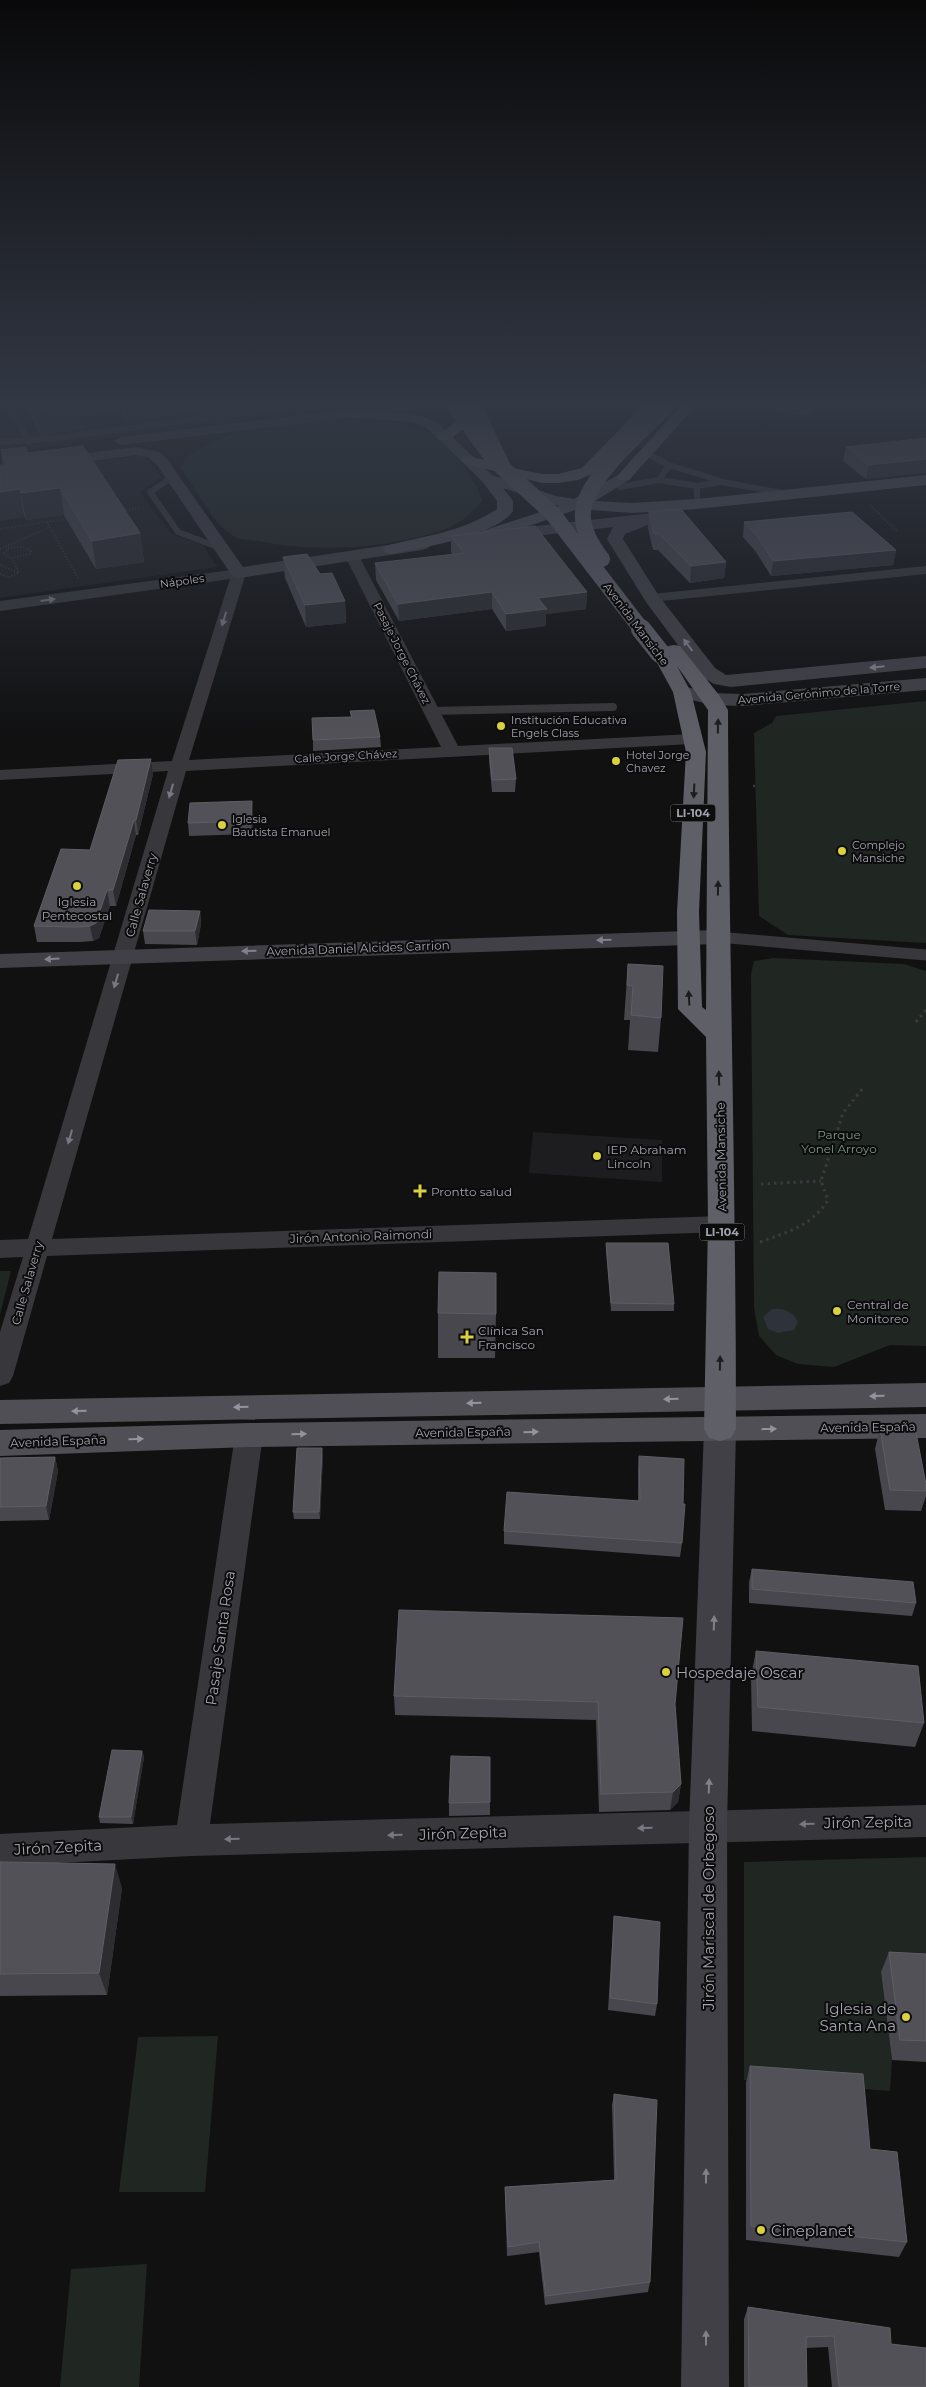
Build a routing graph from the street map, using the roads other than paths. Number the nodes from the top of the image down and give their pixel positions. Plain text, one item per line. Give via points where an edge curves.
1 (164, 512) edge
2 (198, 512) edge
3 (503, 512) edge
4 (551, 512) edge
5 (557, 512) edge
6 (584, 512) edge
7 (662, 512) edge
8 (655, 513) junction
9 (482, 536) junction
10 (223, 549) junction
11 (391, 549) junction
12 (352, 556) junction
13 (926, 570) edge
14 (239, 573) junction
15 (652, 598) junction
16 (0, 606) edge
17 (667, 652) junction
18 (926, 662) edge
19 (926, 684) edge
20 (716, 689) junction
21 (682, 692) junction
22 (613, 707) dead end
23 (432, 711) junction
24 (692, 739) junction
25 (452, 751) junction
26 (179, 765) junction
27 (0, 775) edge
28 (687, 937) junction
29 (717, 937) junction
30 (912, 954) junction
31 (124, 955) junction
32 (926, 955) edge
33 (0, 961) edge
34 (926, 963) edge
35 (718, 1035) junction
36 (722, 1224) junction
37 (38, 1247) junction
38 (0, 1249) edge
39 (0, 1376) edge
40 (926, 1395) edge
41 (0, 1412) edge
42 (720, 1414) junction
43 (926, 1426) edge
44 (250, 1435) junction
45 (0, 1443) edge
46 (926, 1821) edge
47 (708, 1826) junction
48 (192, 1840) junction
49 (0, 1850) edge
50 (705, 2387) edge

1 - 10 lane via 178,532
2 - 10 main road
3 - 11 main road via 474,528
4 - 17 highway, Avenida Mansiche / LI-104, bridge
5 - 9 main road
6 - 17 highway, Avenida Mansiche, bridge via 592,546
7 - 8 main road
8 - 9 main road, Nápoles
8 - 15 main road via 618,531 615,539
9 - 11 main road, Nápoles
10 - 14 main road
11 - 12 main road, Nápoles
12 - 14 main road, Nápoles
12 - 23 street, Pasaje Jorge Chávez
13 - 15 street
16 -> 14 street, Nápoles
14 -> 26 street, Calle Salaverry
20 -> 15 main road via 708,672
17 - 20 highway, Avenida Mansiche
17 - 21 highway, Avenida Mansiche / LI-104
18 -> 20 main road, Avenida Gerónimo de la Torre via 731,681
19 - 20 main road, Avenida Gerónimo de la Torre via 764,699
20 - 21 main road, Avenida Gerónimo de la Torre
29 -> 20 highway, Avenida Mansiche / LI-104
21 - 24 highway, Avenida Mansiche / LI-104
22 - 23 lane
23 - 25 street, Pasaje Jorge Chávez
24 - 25 street, Calle Jorge Chávez
24 -> 28 highway, Avenida Mansiche / LI-104 via 696,752
25 - 26 street, Calle Jorge Chávez
26 - 27 street, Calle Jorge Chávez
26 -> 31 street, Calle Salaverry
28 - 29 main road, Avenida Daniel Alcides Carrion
28 -> 31 main road, Avenida Daniel Alcides Carrion
35 -> 28 highway, Avenida Mansiche / LI-104 via 690,1009
29 - 30 lane
29 - 35 highway, Avenida Mansiche / LI-104
30 - 32 lane
30 - 34 lane
31 -> 33 main road, Avenida Daniel Alcides Carrion
31 -> 37 street, Calle Salaverry
36 -> 35 highway, Avenida Mansiche / LI-104
36 - 37 street, Jirón Antonio Raimondi
42 -> 36 highway, Avenida Mansiche / LI-104
37 - 38 street, Jirón Antonio Raimondi
37 - 39 street, Calle Salaverry
40 -> 42 main road, Avenida España
42 -> 41 main road, Avenida España
42 -> 43 main road, Avenida España
44 -> 42 main road, Avenida España
47 -> 42 main road, Jirón Mariscal de Orbegoso
45 -> 44 main road, Avenida España
44 - 48 street, Pasaje Santa Rosa
46 -> 47 street, Jirón Zepita
47 -> 48 street, Jirón Zepita
50 -> 47 main road, Jirón Mariscal de Orbegoso
48 - 49 street, Jirón Zepita

